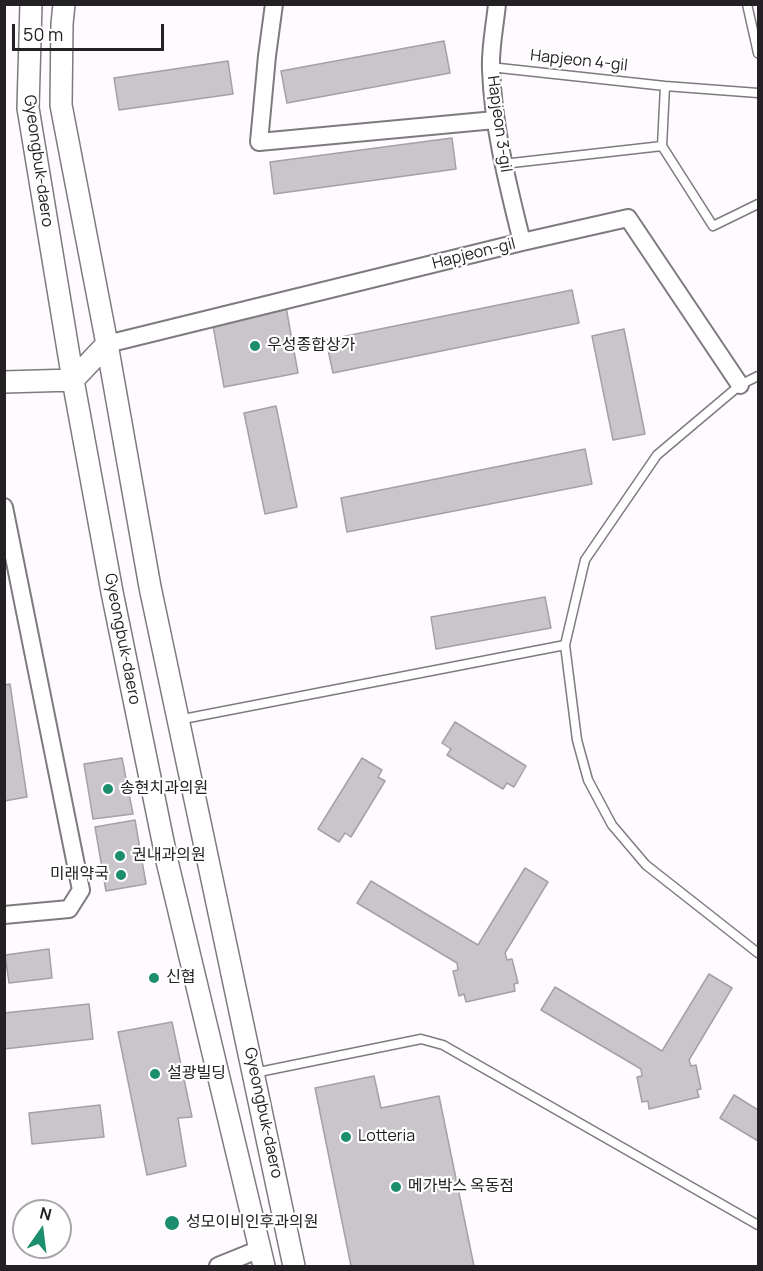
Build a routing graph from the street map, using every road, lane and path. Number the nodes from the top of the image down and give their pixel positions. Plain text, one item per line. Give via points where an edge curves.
1 (31, 4) edge
2 (64, 4) edge
3 (274, 4) edge
4 (497, 4) edge
5 (747, 4) edge
6 (759, 53) edge
7 (490, 67) junction
8 (665, 86) junction
9 (759, 93) edge
10 (495, 120) junction
11 (662, 146) junction
12 (503, 164) junction
13 (759, 204) edge
14 (522, 242) junction
15 (107, 344) junction
16 (759, 376) edge
17 (73, 380) junction
18 (4, 382) edge
19 (740, 385) junction
20 (4, 507) edge
21 (566, 645) junction
22 (178, 720) junction
23 (4, 915) edge
24 (759, 953) edge
25 (254, 1073) junction
26 (759, 1225) edge
27 (262, 1258) edge
28 (218, 1266) edge
29 (294, 1266) edge

1 - 17 street, Gyeongbuk-daero via 28,108
2 - 15 street, Gyeongbuk-daero via 61,105
3 - 10 street via 259,142
4 - 7 street, Hapjeon 3-gil
5 - 6 lane
7 - 8 lane, Hapjeon 4-gil
7 - 10 street, Hapjeon 3-gil
8 - 9 lane, Hapjeon 4-gil
8 - 11 lane
10 - 12 street, Hapjeon 3-gil
11 - 12 lane
11 - 13 lane via 713,225
12 - 14 street, Hapjeon 3-gil
14 - 15 street, Hapjeon-gil
14 - 19 street, Hapjeon-gil via 627,218
15 - 17 street
15 - 22 street, Gyeongbuk-daero
16 - 19 lane
17 - 18 street
17 - 27 street, Gyeongbuk-daero via 167,861
19 - 21 lane via 657,454 585,560
20 - 23 street via 81,891 69,909
21 - 22 lane
21 - 24 lane via 577,740 588,780 612,825 646,865
22 - 25 street, Gyeongbuk-daero
25 - 26 lane via 421,1040 433,1041
25 - 29 street, Gyeongbuk-daero
27 - 28 street

